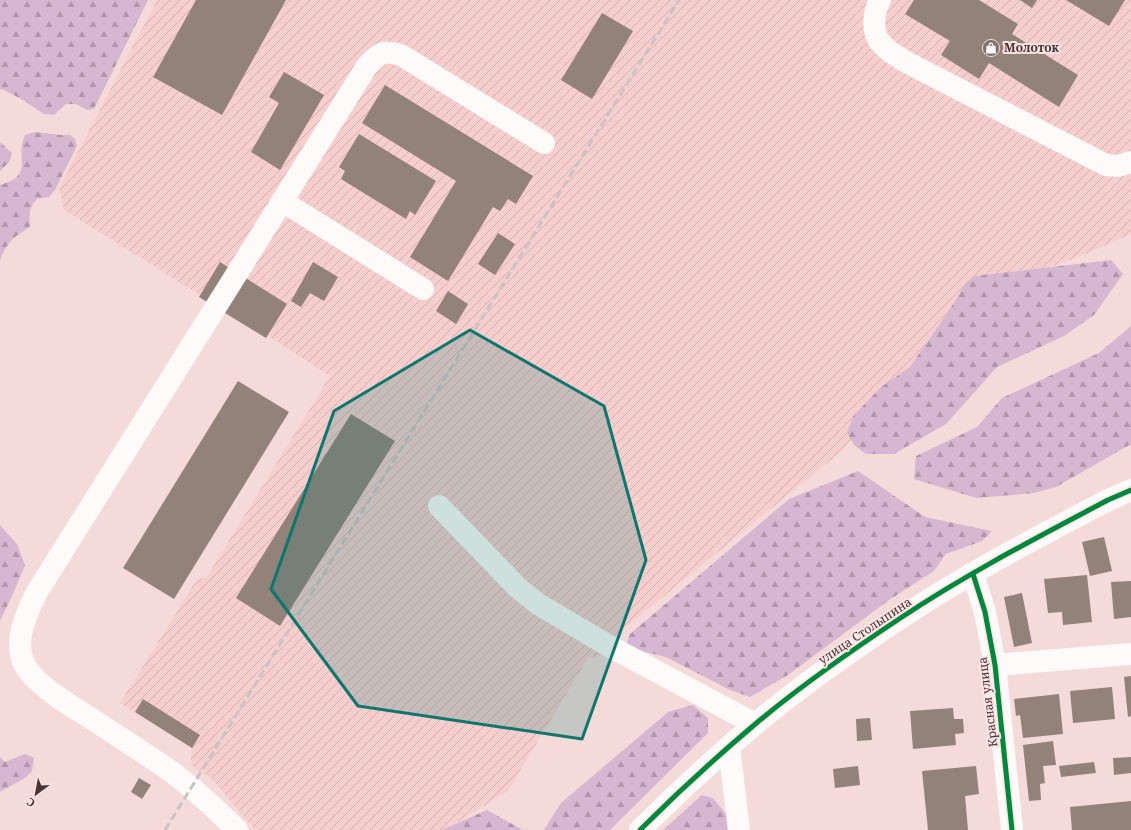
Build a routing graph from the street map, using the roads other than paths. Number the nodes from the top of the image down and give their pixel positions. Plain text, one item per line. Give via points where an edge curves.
1 (880, 0) edge
2 (544, 143) dead end
3 (1131, 162) edge
4 (282, 201) junction
5 (423, 289) dead end
6 (1131, 490) edge
7 (439, 506) dead end
8 (973, 574) junction
9 (1131, 654) edge
10 (995, 666) junction
11 (755, 724) junction
12 (729, 747) junction
13 (237, 830) edge
14 (640, 830) edge
15 (739, 830) edge
16 (1012, 830) edge

1 - 3 street via 874,17 879,42 908,63 1106,164 1118,166
2 - 4 street via 402,55 387,51 367,66
4 - 5 street
4 - 13 street via 37,592 27,612 20,646 24,662 36,680 192,787
6 - 8 street, улица Столыпина
7 - 11 street via 518,588 538,604 609,646
8 - 10 street, Красная улица via 985,612
8 - 11 street, улица Столыпина via 903,616
9 - 10 street
10 - 16 street, Красная улица
11 - 12 street, улица Столыпина
12 - 14 street, улица Столыпина
12 - 15 street

